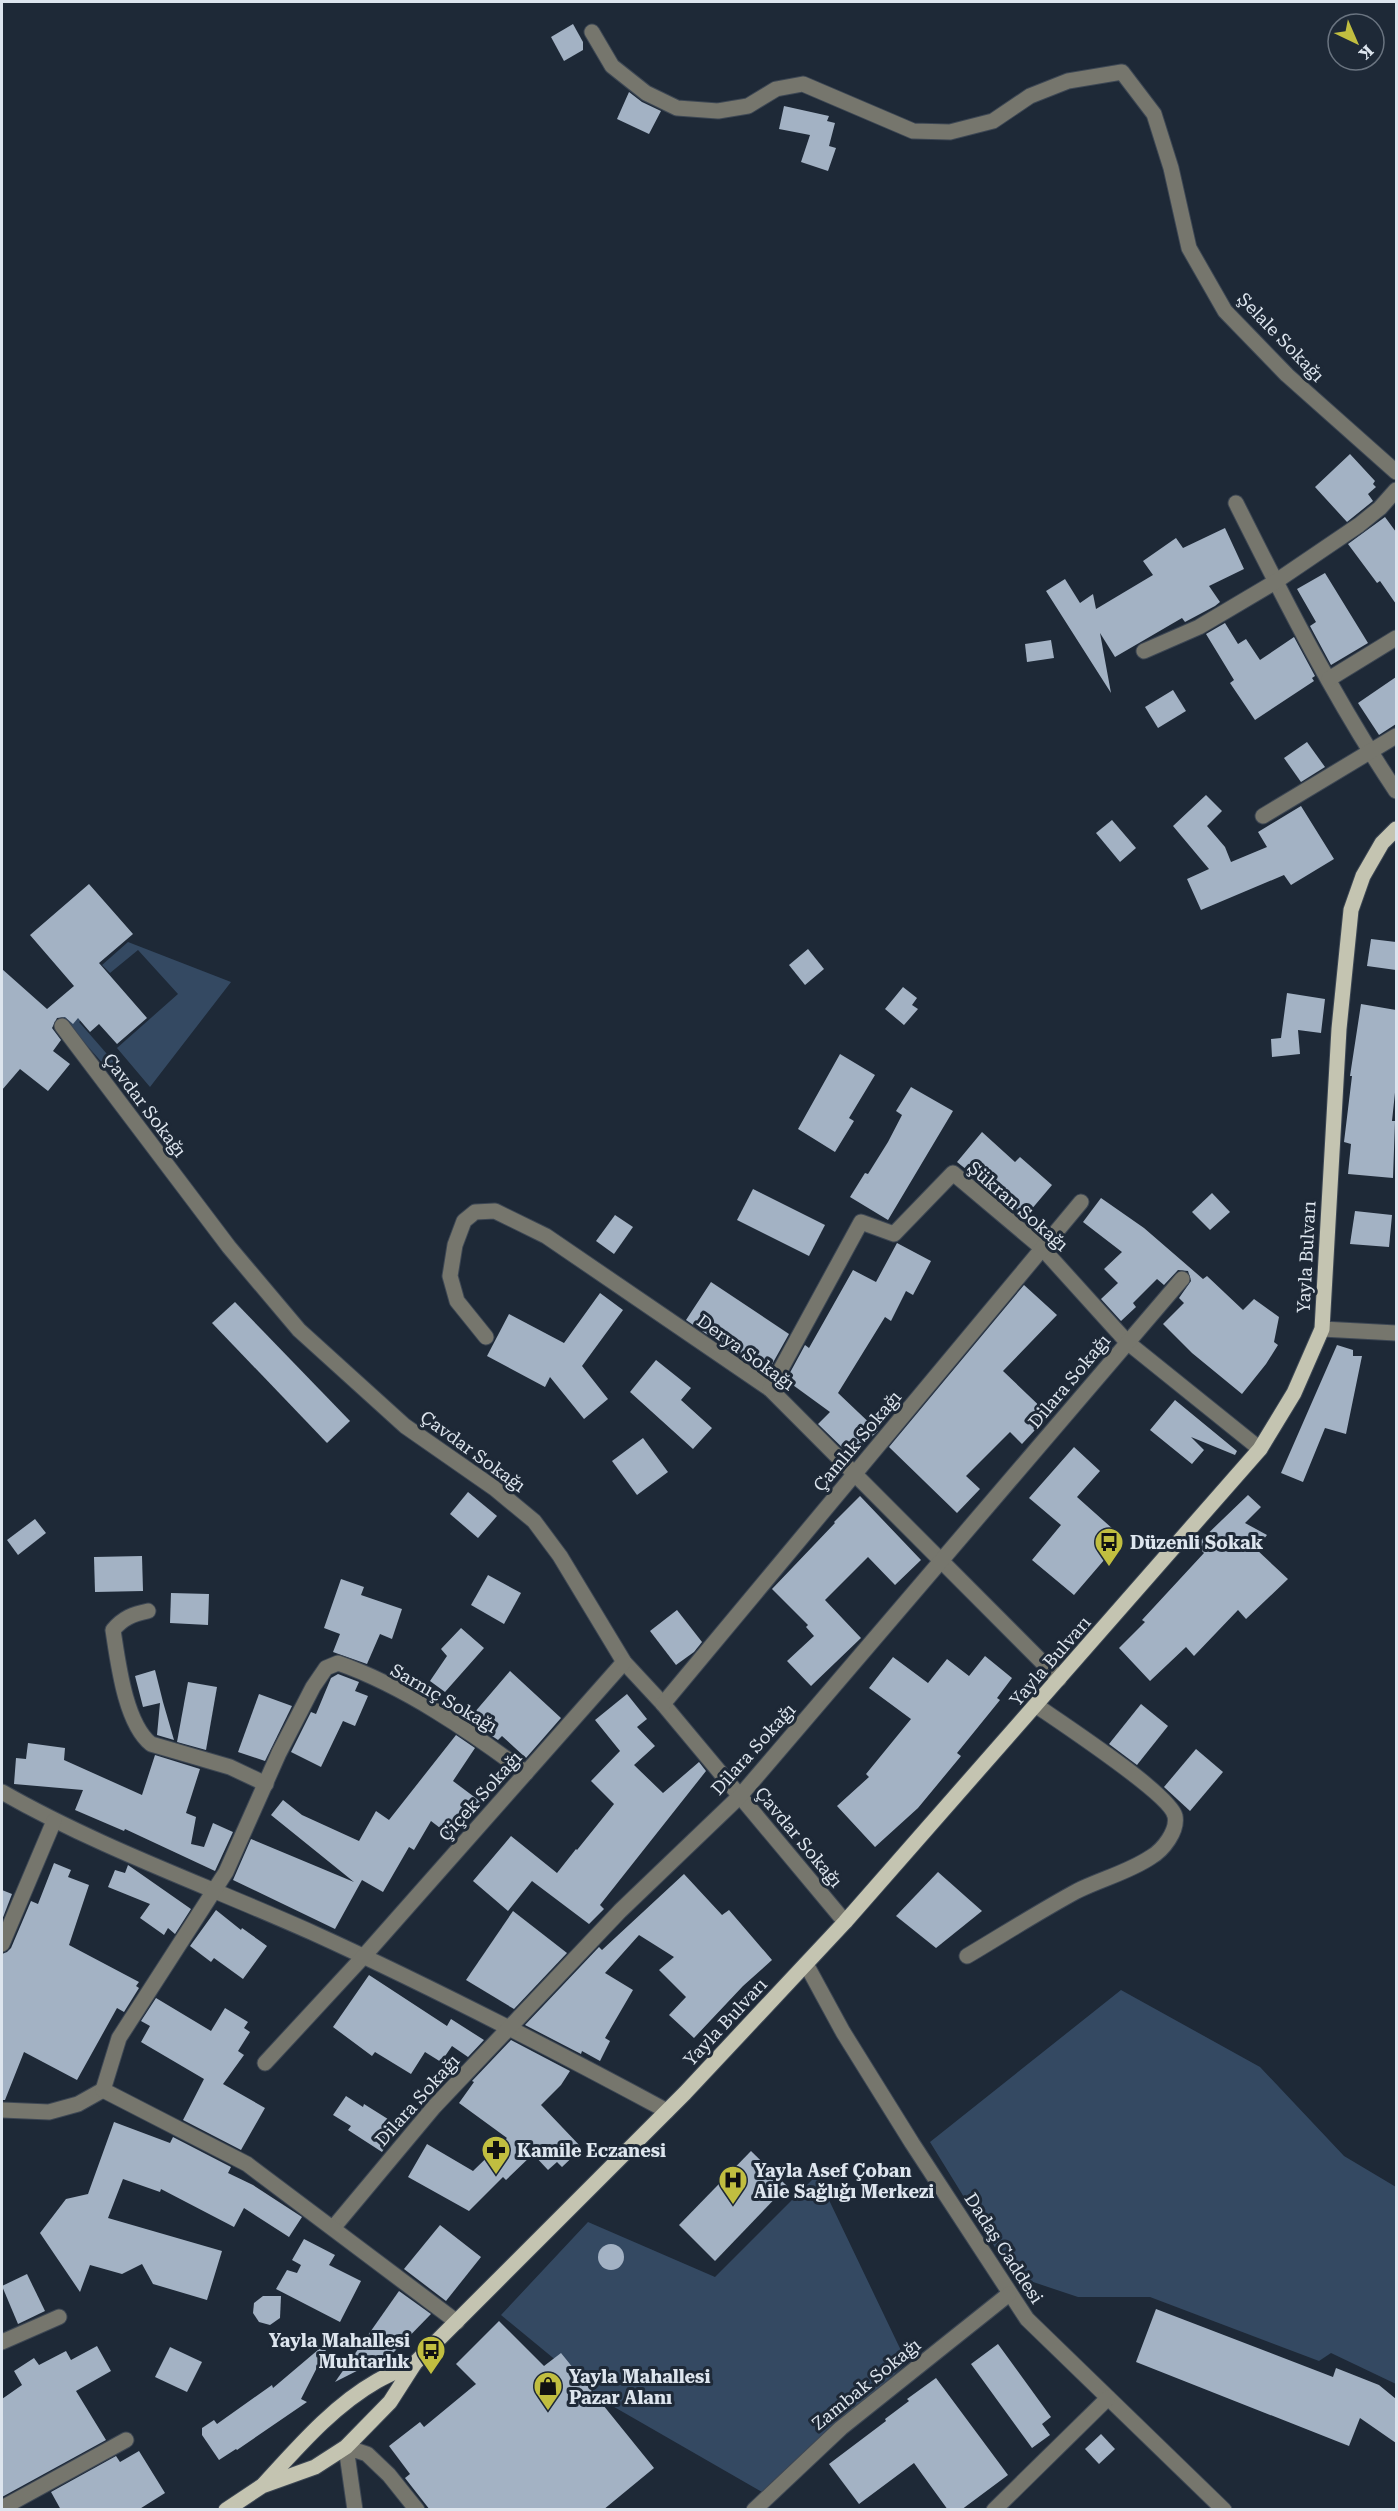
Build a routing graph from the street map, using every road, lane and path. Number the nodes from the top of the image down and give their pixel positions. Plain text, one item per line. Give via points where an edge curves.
1 (592, 32) dead end
2 (1396, 472) edge
3 (1396, 490) edge
4 (1236, 503) dead end
5 (1275, 582) junction
6 (1396, 638) edge
7 (1144, 651) dead end
8 (1329, 679) junction
9 (1396, 736) edge
10 (1371, 753) junction
11 (1396, 791) edge
12 (1263, 816) dead end
13 (1396, 829) edge
14 (62, 1026) dead end
15 (1081, 1202) dead end
16 (1042, 1248) junction
17 (1182, 1279) dead end
18 (1322, 1329) junction
19 (1396, 1333) edge
20 (486, 1338) dead end
21 (1127, 1342) junction
22 (770, 1389) junction
23 (1260, 1449) junction
24 (856, 1473) junction
25 (941, 1562) junction
26 (148, 1611) dead end
27 (624, 1662) junction
28 (1059, 1679) junction
29 (663, 1704) junction
30 (1037, 1706) junction
31 (526, 1773) junction
32 (266, 1784) junction
33 (2, 1792) edge
34 (740, 1796) junction
35 (54, 1821) junction
36 (214, 1889) junction
37 (845, 1922) junction
38 (2, 1944) edge
39 (364, 1956) junction
40 (967, 1956) dead end
41 (806, 1964) junction
42 (510, 2027) junction
43 (265, 2063) dead end
44 (103, 2090) junction
45 (2, 2110) edge
46 (668, 2111) junction
47 (333, 2228) junction
48 (1009, 2294) junction
49 (59, 2317) dead end
50 (457, 2322) junction
51 (2, 2342) edge
52 (415, 2363) junction
53 (1108, 2398) junction
54 (126, 2440) dead end
55 (346, 2447) junction
56 (262, 2486) junction
57 (5, 2508) edge
58 (226, 2510) edge
59 (355, 2510) edge
60 (417, 2510) edge
61 (754, 2510) edge
62 (994, 2510) edge
63 (1224, 2510) edge

1 - 2 street, Şelale Sokağı via 612,66 646,93 676,108 718,111 748,106 776,89 803,84 913,131 950,132 993,121 1030,96 1068,81 1122,72 1154,114 1189,248 1225,311 1287,375
3 - 5 street via 1359,525
4 - 5 street
5 - 7 street via 1199,627
5 - 8 street
6 - 8 street
8 - 10 street
9 - 10 street
10 - 11 street
10 - 12 street
13 - 18 main road, Yayla Bulvarı via 1382,843 1363,876 1351,910 1339,1029
14 - 27 street, Çavdar Sokağı via 229,1247 299,1330 405,1426 534,1521 560,1556
15 - 16 street, Çamlık Sokağı
16 - 21 street, Şükran Sokağı
16 - 22 street, Şükran Sokağı via 953,1173 894,1234 861,1222
16 - 24 street, Çamlık Sokağı
17 - 21 street, Dilara Sokağı
18 - 19 street
18 - 23 main road, Yayla Bulvarı via 1294,1393
20 - 22 street, Derya Sokağı via 457,1301 450,1275 464,1221 475,1212 495,1211 546,1236
21 - 23 street, Şükran Sokağı
21 - 25 street, Dilara Sokağı
22 - 24 street, Derya Sokağı
23 - 28 main road, Yayla Bulvarı
24 - 25 street, Derya Sokağı
24 - 29 street, Çamlık Sokağı
25 - 28 street, Derya Sokağı
25 - 34 street, Dilara Sokağı
26 - 32 street via 133,1614 112,1630 123,1689 144,1738 151,1744 230,1767
27 - 29 street, Çavdar Sokağı
27 - 31 street, Çiçek Sokağı
28 - 30 main road, Yayla Bulvarı
29 - 34 street, Çavdar Sokağı
30 - 37 main road, Yayla Bulvarı
30 - 40 street via 1118,1762 1167,1804 1175,1815 1174,1826 1162,1848 1151,1858 1078,1891
31 - 32 street, Sarnıç Sokağı via 489,1745 408,1696 338,1663 326,1668 313,1687
31 - 39 street, Çiçek Sokağı
32 - 36 street via 226,1872
33 - 35 street
34 - 37 street, Çavdar Sokağı
34 - 42 street, Dilara Sokağı via 620,1911
35 - 36 street
35 - 38 street
36 - 39 street
36 - 44 street via 119,2038
37 - 41 main road, Yayla Bulvarı
39 - 42 street
39 - 43 street, Çiçek Sokağı
41 - 46 main road, Yayla Bulvarı
41 - 48 street, Dadaş Caddesi via 843,2032
42 - 46 street
42 - 47 street, Dilara Sokağı via 434,2107
44 - 45 street via 78,2104 48,2112
44 - 47 street via 247,2164
46 - 50 main road, Yayla Bulvarı
47 - 50 street
48 - 53 street, Dadaş Caddesi via 1027,2319
48 - 61 street, Zambak Sokağı via 841,2428
49 - 51 street
50 - 52 main road, Yayla Bulvarı
52 - 55 main road, Yayla Bulvarı via 390,2402
52 - 56 main road, Yayla Bulvarı via 376,2381 346,2403
53 - 62 street
53 - 63 street, Dadaş Caddesi
54 - 57 street
55 - 56 main road, Yayla Bulvarı via 315,2467
55 - 59 street
55 - 60 street via 368,2454
56 - 58 main road, Yayla Bulvarı

